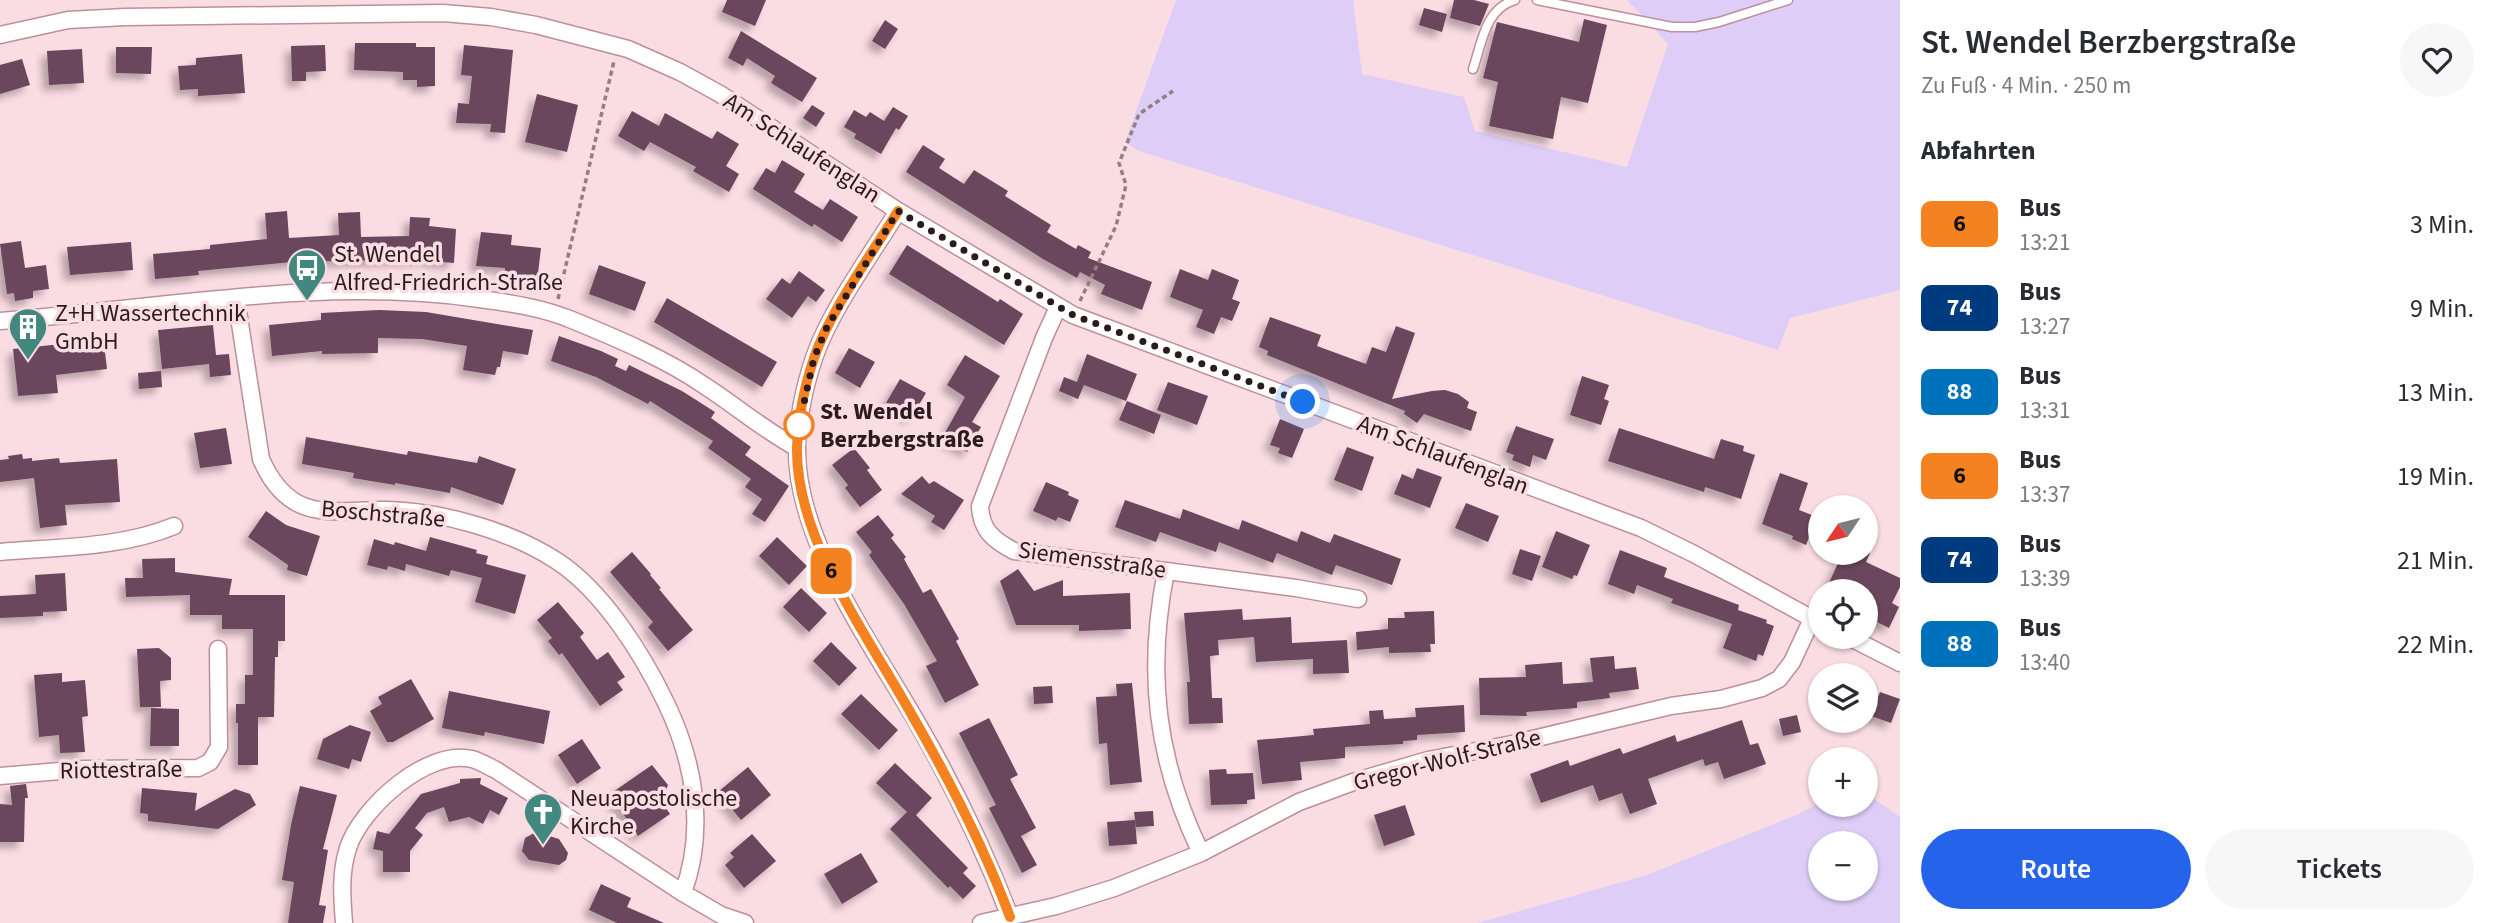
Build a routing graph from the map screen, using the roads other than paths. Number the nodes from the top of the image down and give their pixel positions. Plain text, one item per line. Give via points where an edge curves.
1 (1515, 0) edge
2 (1537, 0) edge
3 (1787, 0) edge
4 (0, 34) edge
5 (1474, 69) dead end
6 (898, 211) junction
7 (236, 298) junction
8 (1065, 311) junction
9 (0, 321) edge
10 (797, 448) junction
11 (174, 526) dead end
12 (0, 552) edge
13 (1166, 571) junction
14 (1358, 598) dead end
15 (1808, 617) edge
16 (1808, 635) edge
17 (218, 649) dead end
18 (1873, 649) edge
19 (1900, 663) edge
20 (0, 776) edge
21 (1201, 853) junction
22 (683, 893) junction
23 (1011, 920) edge
24 (344, 923) edge
25 (745, 923) edge
26 (981, 923) edge

1 - 5 lane via 1504,3 1490,17
2 - 3 lane via 1672,27 1695,27
4 - 6 street, Am Schlaufenglan via 68,20 114,18 443,13 536,25 617,46 680,72
6 - 8 street, Am Schlaufenglan
6 - 10 street via 827,327 807,385
7 - 9 street
7 - 10 street via 389,291 519,304 631,346 703,384
7 - 22 street, Boschstraße via 261,459 282,493 320,510 430,514 520,542 558,561 587,586 621,628 653,676 678,729 691,772 697,821
8 - 13 street, Siemensstraße via 1044,338 980,506 981,519 996,542 1014,551
8 - 15 street, Am Schlaufenglan via 1641,528
10 - 23 street via 804,500 823,557 947,775
11 - 12 street via 118,541
13 - 14 street, Siemensstraße
13 - 21 street via 1154,677 1159,727
16 - 21 street, Gregor-Wolf-Straße via 1779,679 1762,688 1428,760 1299,802
17 - 20 street, Riottestraße via 219,747 210,762 198,768 84,769
18 - 19 street
21 - 23 street, Gregor-Wolf-Straße via 1114,888
22 - 24 street via 496,770 471,759 449,758 421,768 373,807 349,846 341,881
22 - 25 street
23 - 26 street, Gregor-Wolf-Straße

